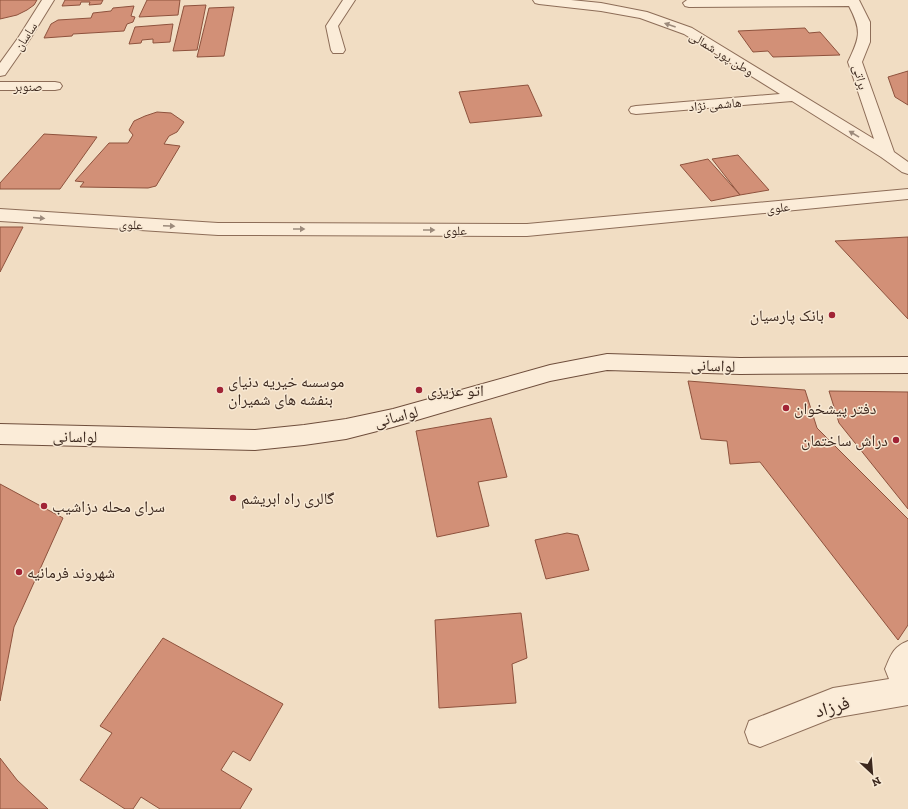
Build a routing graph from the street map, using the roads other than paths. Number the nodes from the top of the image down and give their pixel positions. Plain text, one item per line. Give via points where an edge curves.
1 (48, 0) edge
2 (349, 0) edge
3 (539, 0) edge
4 (853, 1) edge
5 (689, 3) dead end
6 (338, 50) dead end
7 (0, 72) edge
8 (0, 86) edge
9 (56, 86) dead end
10 (793, 98) junction
11 (636, 110) dead end
12 (887, 154) junction
13 (908, 169) edge
14 (908, 194) edge
15 (0, 215) edge
16 (908, 365) edge
17 (0, 434) edge
18 (908, 656) edge
19 (908, 684) edge
20 (908, 690) edge
21 (760, 732) dead end

1 - 7 street, ساسان
2 - 6 street via 332,26
10 -> 3 street, وطن پور شمالی via 688,31 643,15
4 - 5 street
4 - 12 street, براتی via 864,22 864,42 855,62
8 - 9 street, صنوبر
10 - 11 street, هاشمی نژاد
12 -> 10 street, وطن پور شمالی
12 - 13 street, وطن پور شمالی
15 -> 14 street, علوی via 218,229 527,230
16 - 17 street, لواسانی via 740,366 607,362 550,373 393,418 304,435 255,440
18 - 19 street via 899,669
20 - 21 street, فرزاد via 833,703

